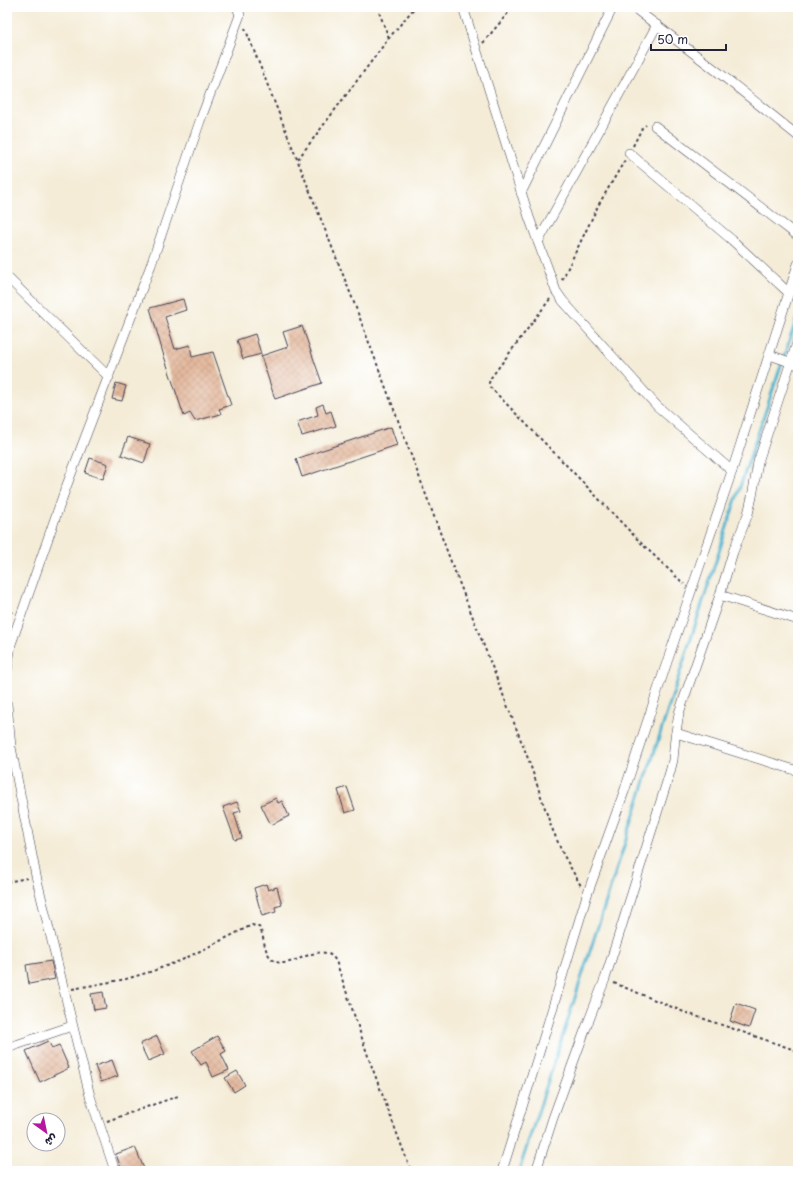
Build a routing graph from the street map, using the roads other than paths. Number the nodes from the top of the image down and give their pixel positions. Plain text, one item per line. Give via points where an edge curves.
1 (463, 7) edge
2 (612, 7) edge
3 (633, 7) edge
4 (238, 11) edge
5 (658, 25) junction
6 (655, 126) road end
7 (798, 136) edge
8 (629, 153) road end
9 (521, 193) junction
10 (798, 236) edge
11 (538, 242) junction
12 (798, 264) edge
13 (7, 276) edge
14 (789, 293) junction
15 (798, 340) edge
16 (772, 356) junction
17 (791, 364) edge
18 (109, 376) junction
19 (732, 471) junction
20 (720, 595) junction
21 (798, 620) edge
22 (7, 671) edge
23 (7, 704) edge
24 (676, 733) junction
25 (798, 771) edge
26 (72, 1026) junction
27 (7, 1048) edge
28 (115, 1171) edge
29 (502, 1171) edge
30 (536, 1171) edge

1 - 9 street
2 - 9 street
3 - 5 street
4 - 18 street via 151,265
5 - 7 street
5 - 11 street
6 - 10 street
8 - 14 street
9 - 11 street
11 - 19 street via 556,291 563,301 657,406
12 - 14 street
13 - 18 street
14 - 16 street
15 - 17 street
16 - 17 street
16 - 19 street
17 - 20 street via 758,462 748,514
18 - 22 street via 85,435 11,644
19 - 29 street via 587,895
20 - 21 street
20 - 24 street via 679,713
23 - 26 street via 11,747 36,876
24 - 25 street
24 - 30 street via 670,772 605,979
26 - 27 street
26 - 28 street

